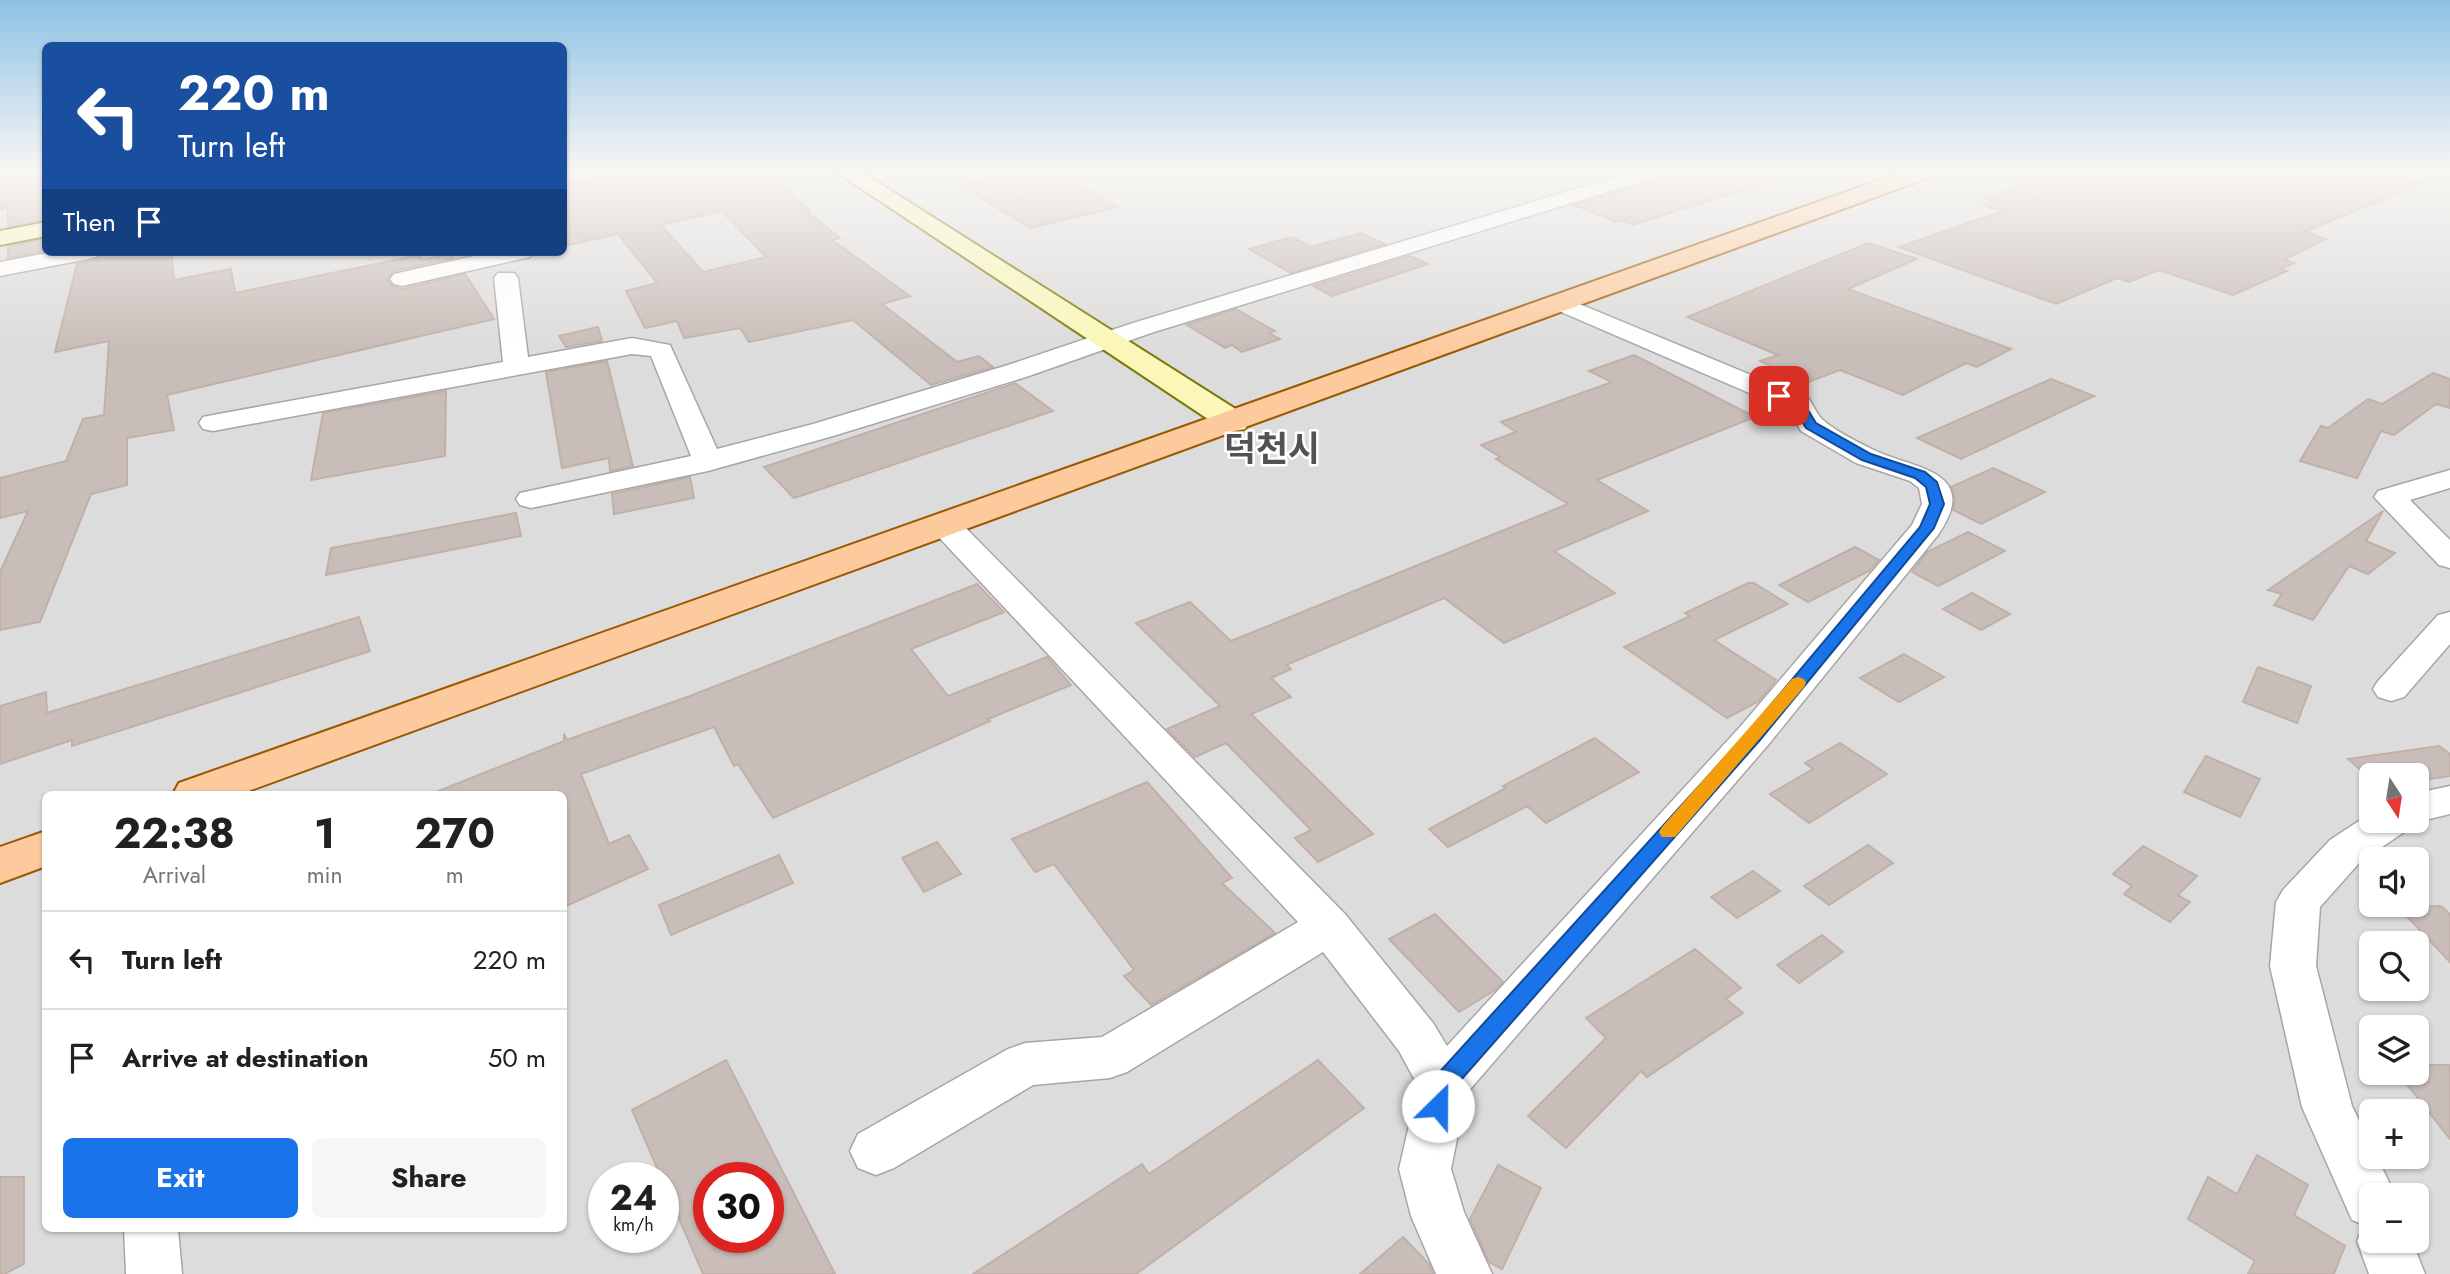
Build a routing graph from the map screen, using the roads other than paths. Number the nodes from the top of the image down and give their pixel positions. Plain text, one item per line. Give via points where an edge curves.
1 (39, 230) edge
2 (938, 230) edge
3 (1463, 230) edge
4 (1761, 230) edge
5 (0, 238) edge
6 (67, 256) edge
7 (504, 256) edge
8 (0, 269) edge
9 (506, 278) dead end
10 (402, 279) dead end
11 (1560, 303) junction
12 (1107, 340) junction
13 (516, 365) junction
14 (1234, 422) junction
15 (213, 423) dead end
16 (708, 461) junction
17 (2450, 480) edge
18 (531, 499) dead end
19 (945, 525) junction
20 (2450, 558) edge
21 (2450, 622) edge
22 (2391, 689) dead end
23 (203, 791) edge
24 (2450, 800) edge
25 (2429, 804) edge
26 (2371, 833) edge
27 (42, 849) edge
28 (0, 865) edge
29 (1329, 926) junction
30 (1443, 1084) junction
31 (876, 1151) dead end
32 (2362, 1183) edge
33 (151, 1232) edge
34 (2389, 1253) edge
35 (154, 1274) edge
36 (1464, 1274) edge
37 (2397, 1274) edge

1 - 5 street
2 - 12 street
3 - 12 street
4 - 11 main road
6 - 8 street
7 - 10 street
9 - 13 street
11 - 14 main road
11 - 30 street via 1799,405 1811,425 1866,457 1920,475 1933,485 1937,504 1927,528 1754,736
12 - 14 street
12 - 16 street via 823,430
13 - 15 street
13 - 16 street via 632,346 662,350
14 - 19 main road
16 - 18 street
17 - 20 street via 2389,497
19 - 23 main road
19 - 29 street
21 - 22 street
24 - 25 street
26 - 32 street via 2345,851 2298,902 2293,966 2327,1107
27 - 28 main road
29 - 30 street via 1416,1037
29 - 31 street via 1110,1057 1025,1064
30 - 36 street via 1424,1170
33 - 35 street
34 - 37 street

